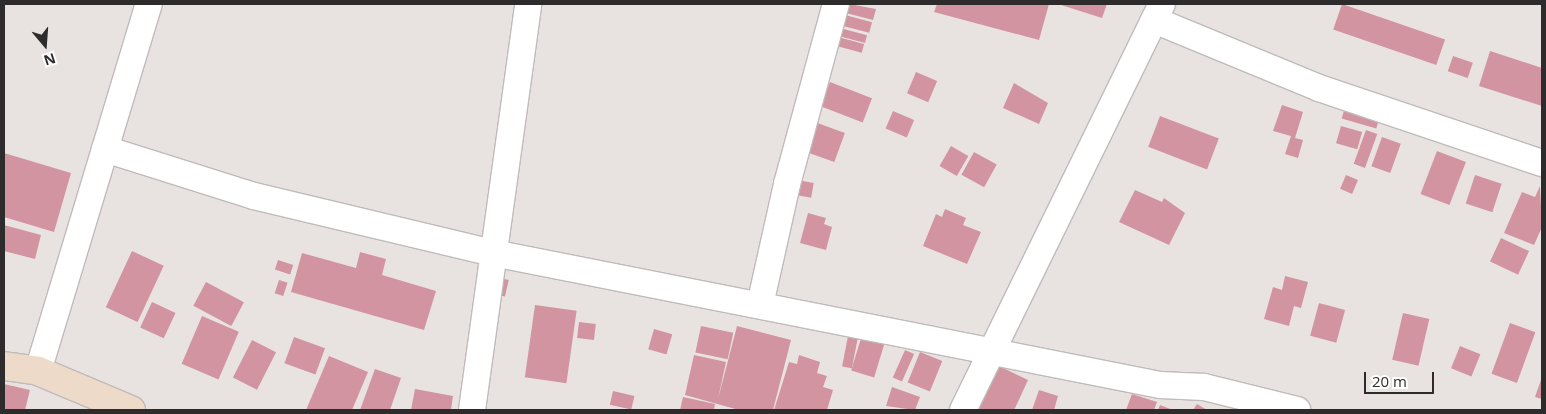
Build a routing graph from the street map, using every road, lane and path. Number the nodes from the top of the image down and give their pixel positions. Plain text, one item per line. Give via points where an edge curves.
1 (149, 4) edge
2 (528, 4) edge
3 (836, 4) edge
4 (1158, 12) edge
5 (104, 150) junction
6 (1542, 163) edge
7 (493, 253) junction
8 (760, 305) junction
9 (992, 351) junction
10 (4, 366) edge
11 (38, 371) junction
12 (131, 410) edge
13 (472, 410) edge
14 (963, 410) edge
15 (1297, 410) edge

1 - 5 street
2 - 7 street
3 - 8 street
4 - 6 street via 1319,88
4 - 9 street
5 - 7 street via 254,196
5 - 11 street
7 - 8 street
7 - 13 street
8 - 9 street
9 - 14 street
9 - 15 street via 1160,385 1204,387
10 - 11 main road
11 - 12 main road

